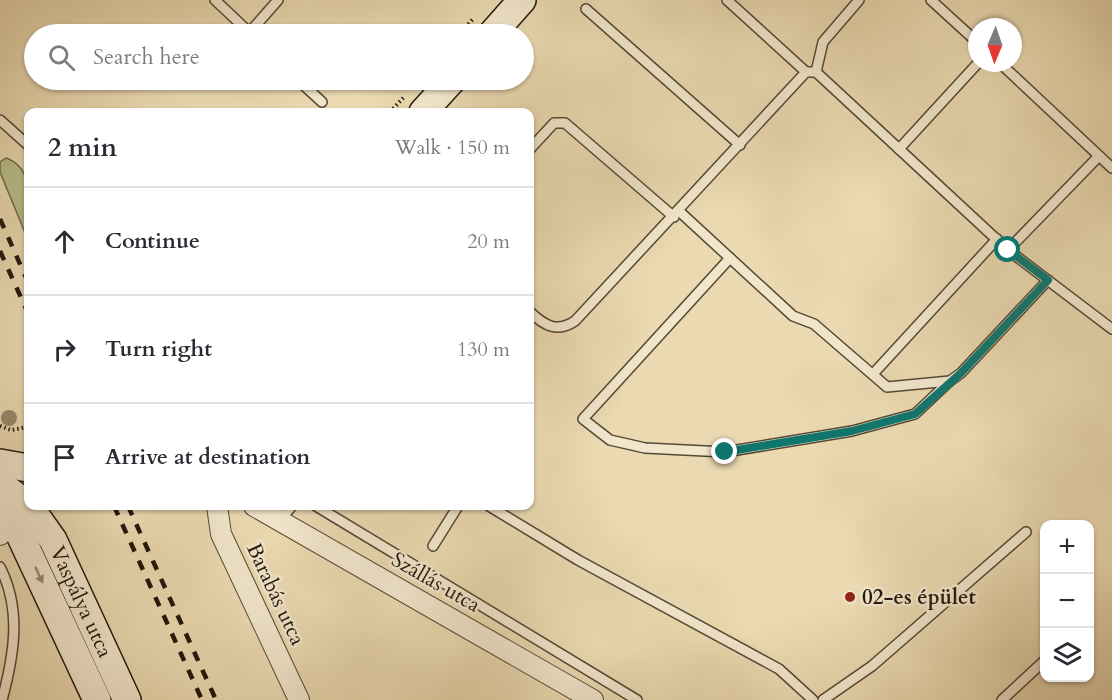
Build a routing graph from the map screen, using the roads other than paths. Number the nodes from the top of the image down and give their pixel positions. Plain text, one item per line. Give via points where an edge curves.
1 (215, 0) edge
2 (278, 0) edge
3 (522, 0) edge
4 (727, 0) edge
5 (860, 0) edge
6 (931, 0) edge
7 (586, 9) dead end
8 (240, 24) edge
9 (258, 24) edge
10 (501, 24) edge
11 (968, 34) edge
12 (811, 72) junction
13 (970, 72) edge
14 (1010, 72) edge
15 (309, 90) edge
16 (443, 90) edge
17 (322, 102) dead end
18 (427, 108) edge
19 (0, 120) edge
20 (24, 141) edge
21 (534, 145) edge
22 (740, 145) junction
23 (899, 149) junction
24 (1099, 156) junction
25 (1112, 168) edge
26 (677, 214) junction
27 (997, 240) junction
28 (1008, 250) junction
29 (730, 258) junction
30 (1048, 280) junction
31 (534, 315) edge
32 (1112, 329) edge
33 (873, 374) junction
34 (950, 381) junction
35 (0, 463) edge
36 (24, 467) edge
37 (0, 484) edge
38 (0, 497) edge
39 (218, 510) edge
40 (323, 510) edge
41 (456, 510) edge
42 (496, 510) edge
43 (286, 513) edge
44 (15, 514) edge
45 (1026, 532) dead end
46 (433, 546) dead end
47 (0, 567) edge
48 (1040, 665) edge
49 (2, 700) edge
50 (97, 700) edge
51 (127, 700) edge
52 (299, 700) edge
53 (593, 700) edge
54 (637, 700) edge
55 (813, 700) edge
56 (824, 700) edge
57 (1002, 700) edge

1 - 8 lane
2 - 9 lane
3 - 10 main road
4 - 12 lane
5 - 12 lane via 823,42
6 - 11 lane
7 - 22 lane
12 - 22 lane
12 - 23 lane
13 - 23 lane
14 - 24 lane
15 - 17 lane
16 - 18 main road
19 - 20 lane
21 - 26 lane via 554,123 565,123
22 - 26 lane
23 - 27 lane
24 - 25 lane
24 - 28 lane
26 - 29 lane
26 - 31 lane via 575,321 565,328 553,328
27 - 28 lane
27 - 33 lane
28 - 30 lane
29 - 33 lane via 793,316 814,324
29 - 34 lane via 583,418 610,440 645,448 725,452 852,431 915,414
30 - 32 lane
30 - 34 lane
33 - 34 lane via 887,387
35 - 36 main road
37 - 44 main road
38 - 44 main road via 18,507
39 - 52 street, Barabás utca via 221,534
40 - 54 lane
41 - 46 lane
42 - 55 lane via 578,560 778,669
43 - 53 street, Szállás utca
44 -> 50 main road, Vaspálya utca
44 - 51 main road, Vaspálya utca via 53,540
45 - 56 lane via 872,666
47 - 49 lane via 12,595 15,631
48 - 57 lane

